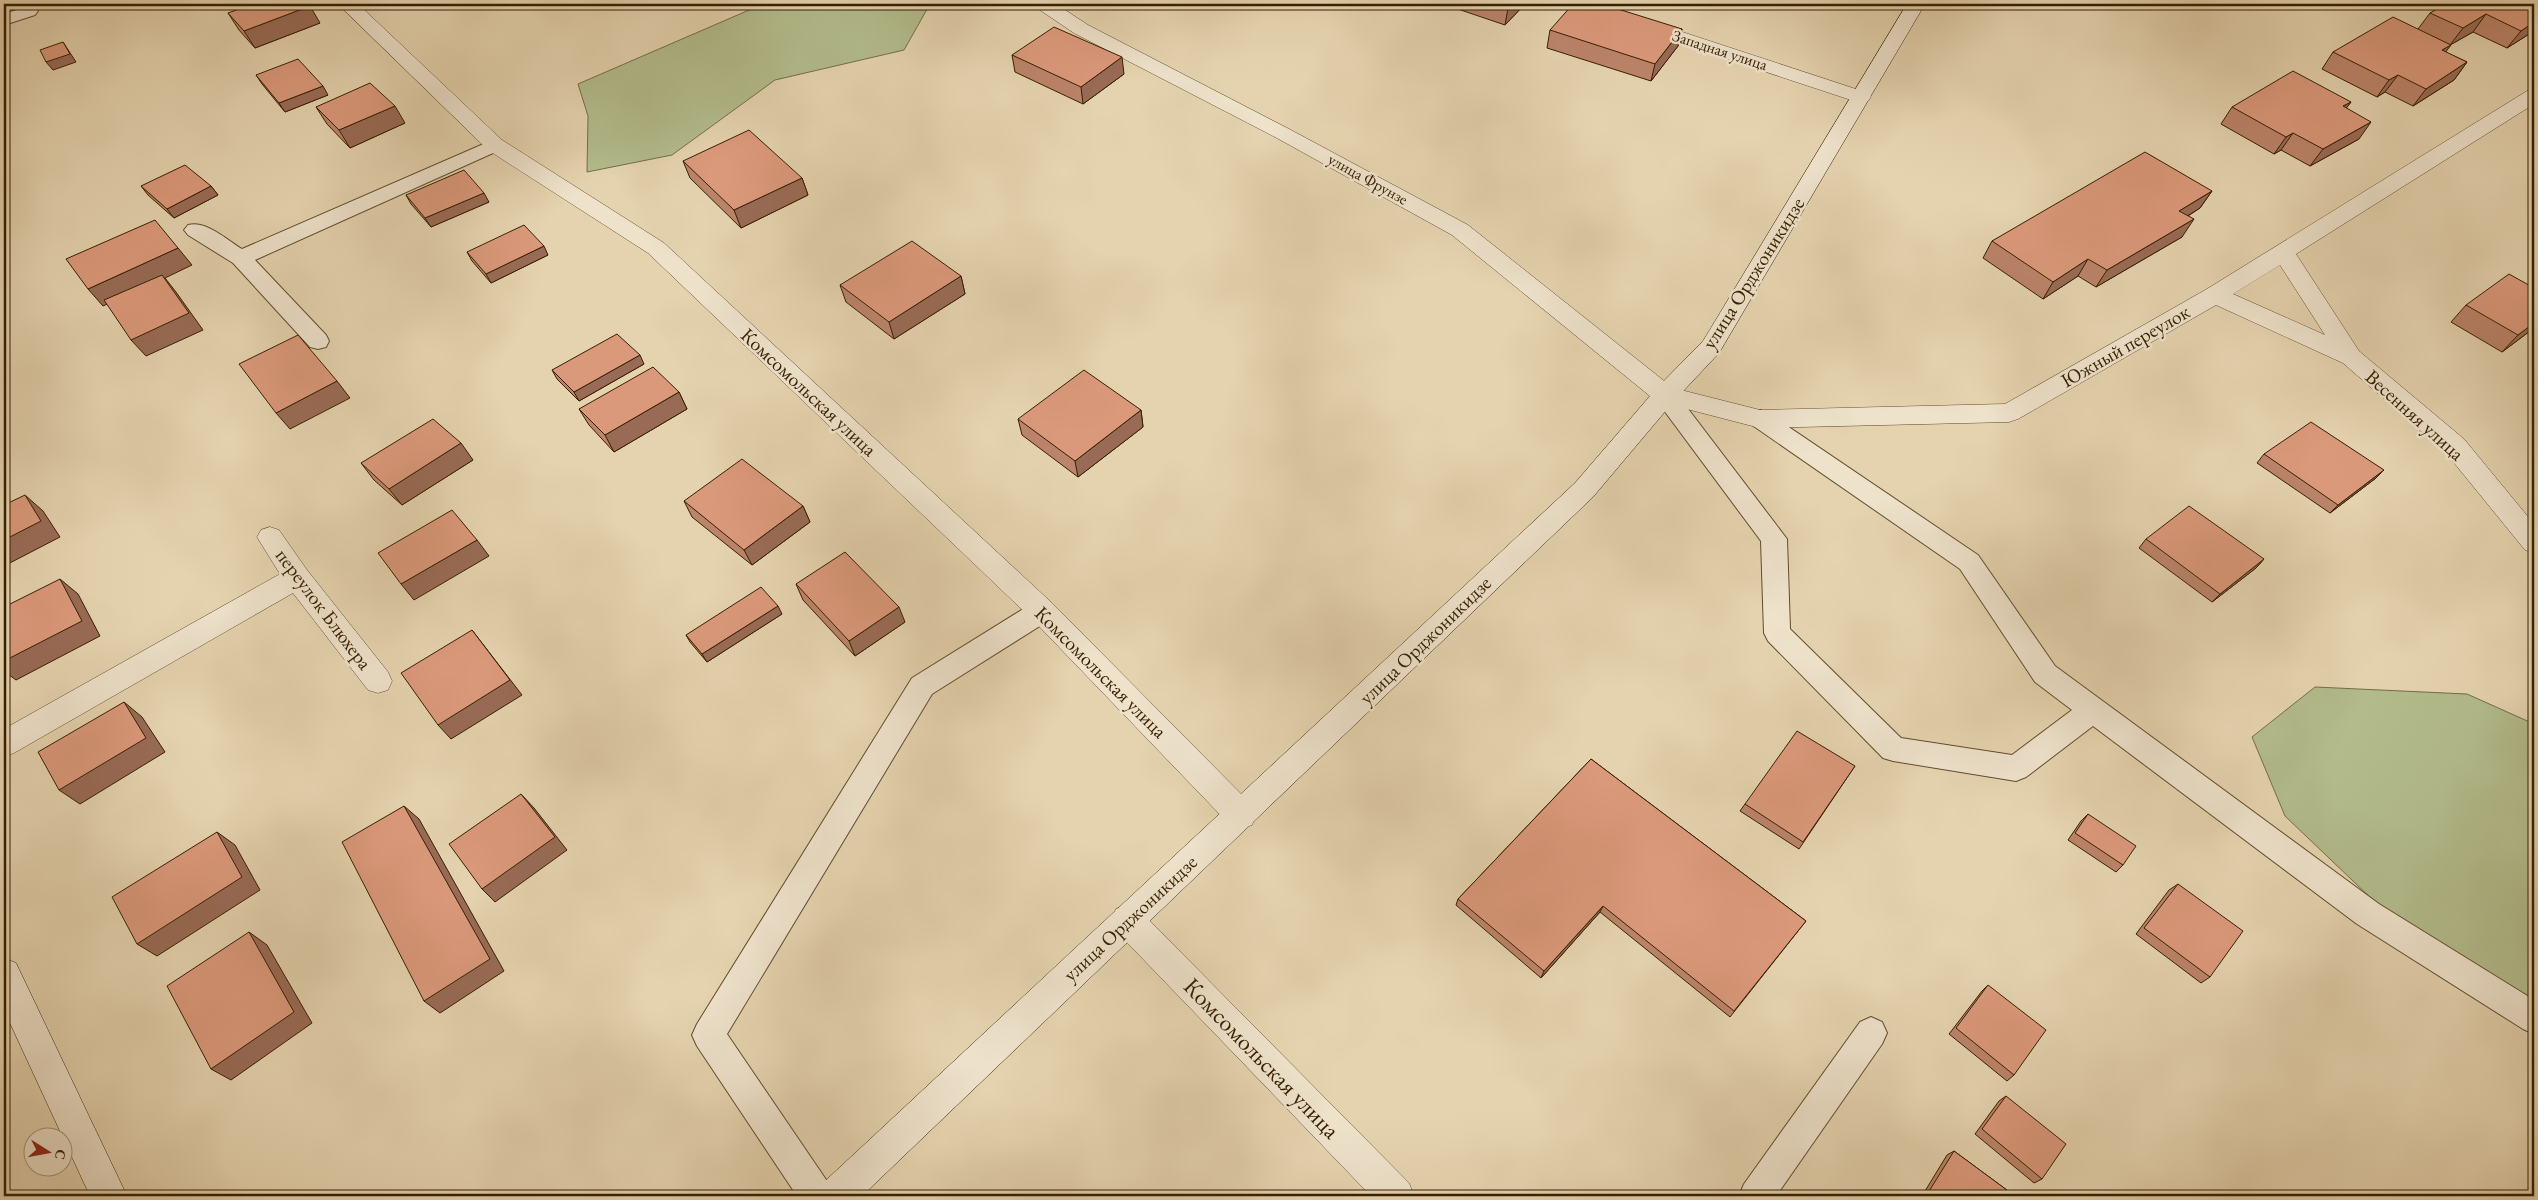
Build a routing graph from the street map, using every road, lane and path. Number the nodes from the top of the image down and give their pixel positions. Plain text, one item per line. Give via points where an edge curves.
1 (347, 4) edge
2 (1044, 4) edge
3 (1579, 4) edge
4 (1916, 4) edge
5 (29, 11) dead end
6 (4, 20) edge
7 (2534, 94) edge
8 (1861, 97) junction
9 (495, 144) junction
10 (195, 230) dead end
11 (2283, 252) junction
12 (241, 258) junction
13 (2214, 295) junction
14 (318, 341) dead end
15 (2350, 358) junction
16 (1665, 395) junction
17 (1760, 419) junction
18 (270, 537) dead end
19 (2534, 543) edge
20 (297, 578) junction
21 (1042, 611) junction
22 (378, 681) dead end
23 (2093, 710) junction
24 (4, 744) edge
25 (1241, 815) junction
26 (1127, 920) junction
27 (4, 974) edge
28 (2534, 1018) edge
29 (1871, 1033) dead end
30 (109, 1196) edge
31 (817, 1196) edge
32 (836, 1196) edge
33 (1396, 1196) edge
34 (1756, 1196) edge

1 - 9 street, Комсомольская улица
2 - 16 street, улица Фрунзе via 1081,29 1282,132 1460,230
3 - 8 street, Западная улица
4 - 8 street, улица Орджоникидзе
5 - 6 lane
7 - 11 street, Южный переулок
8 - 16 street, улица Орджоникидзе via 1711,347
9 - 12 lane
9 - 21 street, Комсомольская улица via 656,248
10 - 12 lane
11 - 13 street, Южный переулок
11 - 15 street, Весенняя улица
12 - 14 lane
13 - 15 street, Весенняя улица
13 - 17 street, Южный переулок via 2010,413
15 - 19 street, Весенняя улица via 2455,446
16 - 17 street, Южный переулок
16 - 23 lane via 1774,539 1777,633 1893,749 2016,768
16 - 25 street, улица Орджоникидзе via 1584,490
17 - 23 lane via 1969,562 2045,674
18 - 20 street, переулок Блюхера
20 - 22 street, переулок Блюхера
20 - 24 street
21 - 25 street, Комсомольская улица
21 - 31 lane via 922,686 708,1035
23 - 28 lane via 2368,914
25 - 26 street, улица Орджоникидзе
26 - 32 street, улица Орджоникидзе
26 - 33 street, Комсомольская улица
27 - 30 street
29 - 34 lane

